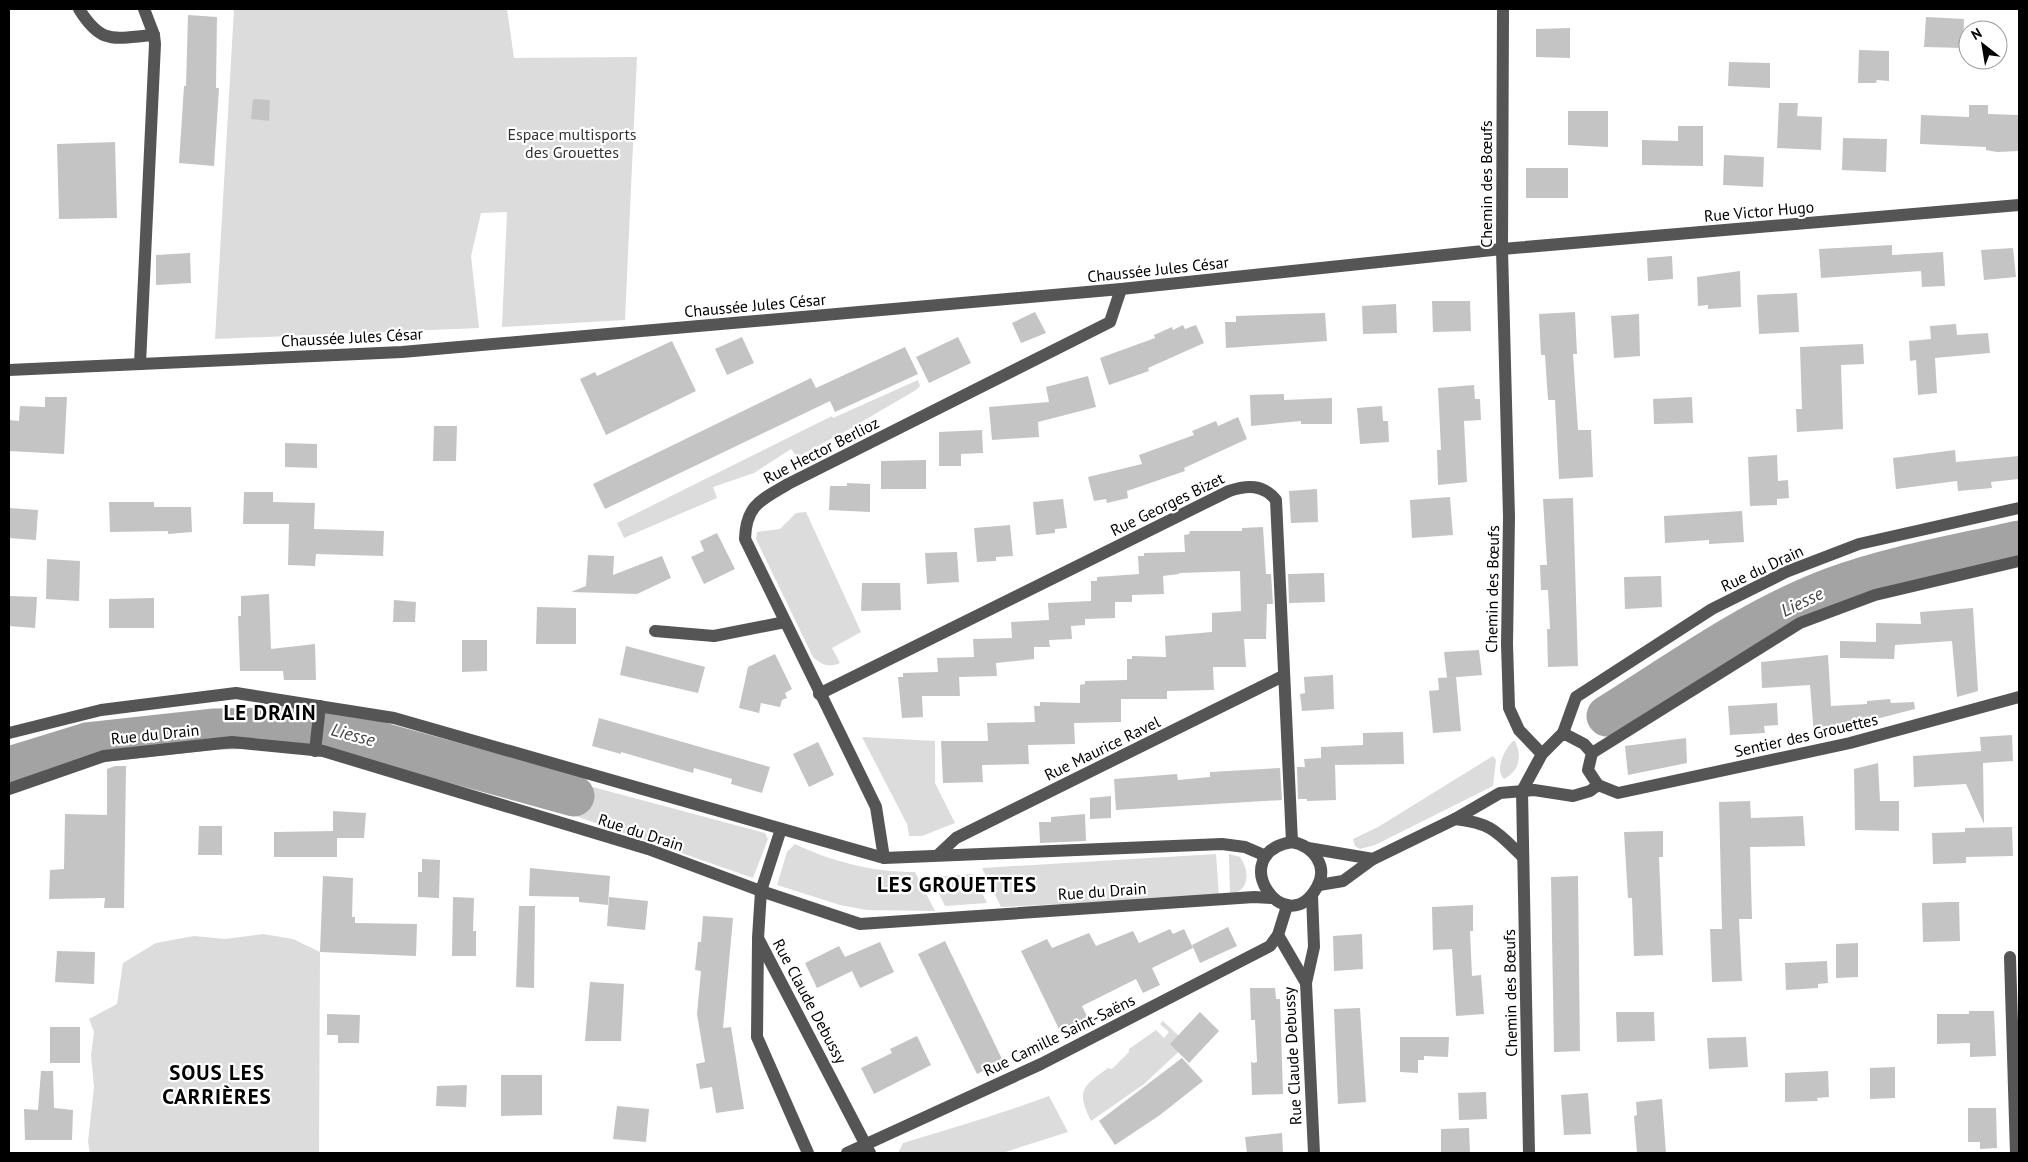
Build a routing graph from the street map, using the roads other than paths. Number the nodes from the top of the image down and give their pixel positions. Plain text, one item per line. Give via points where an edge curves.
1 (79, 9) edge
2 (144, 9) edge
3 (1503, 9) edge
4 (154, 35) junction
5 (2019, 205) edge
6 (1502, 249) junction
7 (1121, 289) junction
8 (140, 364) junction
9 (9, 370) edge
10 (2019, 508) edge
11 (2019, 561) edge
12 (785, 622) junction
13 (655, 631) dead end
14 (1283, 676) junction
15 (819, 694) junction
16 (2019, 697) edge
17 (320, 706) junction
18 (9, 733) edge
19 (1563, 733) junction
20 (315, 751) junction
21 (1592, 753) junction
22 (1542, 754) junction
23 (1598, 785) junction
24 (9, 789) edge
25 (1522, 791) junction
26 (1455, 819) junction
27 (781, 829) junction
28 (1292, 842) junction
29 (1308, 848) junction
30 (939, 854) junction
31 (1266, 856) junction
32 (1523, 857) junction
33 (884, 858) junction
34 (1373, 859) junction
35 (1316, 890) junction
36 (761, 891) junction
37 (1271, 898) junction
38 (1287, 906) junction
39 (1278, 935) junction
40 (758, 938) junction
41 (2010, 956) dead end
42 (1306, 983) junction
43 (868, 1149) edge
44 (808, 1153) edge
45 (847, 1153) edge
46 (1314, 1153) edge
47 (1529, 1153) edge
48 (2016, 1153) edge

1 - 4 street via 88,24 101,35 118,38
2 - 4 street
3 - 6 street, Chemin des Bœufs
4 - 8 street
5 - 6 street, Rue Victor Hugo
6 - 7 street, Chaussée Jules César
6 - 22 street, Chemin des Bœufs via 1509,517 1509,708 1519,730
7 - 8 street, Chaussée Jules César via 402,352
7 - 12 street, Rue Hector Berlioz via 1110,322 788,484 752,508 745,538
8 - 9 street, Chaussée Jules César
10 - 19 street, Rue du Drain via 1859,544 1786,572 1712,609 1576,697
11 - 21 street via 1875,595 1800,623
12 - 13 street via 714,636
12 - 15 street, Rue Hector Berlioz
14 - 15 street, Rue Georges Bizet via 1276,500 1265,490 1249,486 1229,491
14 - 28 street, Rue Georges Bizet
14 - 30 street, Rue Maurice Ravel via 956,838
15 - 33 street, Rue Hector Berlioz via 876,807
16 - 23 street, Sentier des Grouettes via 1850,743 1618,793
17 - 18 street, Rue du Drain via 236,693 101,710
17 - 20 street
17 - 27 street, Rue du Drain via 394,718
19 - 21 street via 1584,744
19 - 22 street
20 - 24 street, Rue du Drain via 232,742 104,756
20 - 36 street, Rue du Drain via 648,849
21 - 23 street via 1588,770
22 - 25 street, Chemin des Bœufs
23 - 25 street via 1572,796 1546,790
25 - 26 street via 1500,793
25 - 32 street, Chemin des Bœufs
26 - 32 street via 1492,828
26 - 34 street
27 - 33 street, Rue du Drain
27 - 36 street, Rue Claude Debussy
28 - 29 street
28 - 31 street via 1275,847
29 - 34 street
29 - 35 street via 1319,860
30 - 31 street, Rue du Drain via 1222,844 1245,847
30 - 33 street, Rue du Drain
31 - 37 street via 1261,874
32 - 47 street, Chemin des Bœufs
34 - 35 street via 1343,881
35 - 38 street via 1304,902
35 - 42 street via 1314,946
36 - 37 street, Rue du Drain via 860,924
36 - 40 street, Rue Claude Debussy
37 - 38 street
38 - 39 street
39 - 42 street, Rue Claude Debussy
39 - 43 street, Rue Camille Saint-Saëns via 1270,946
40 - 43 street, Rue Claude Debussy
40 - 44 street via 756,1037
41 - 48 street
42 - 46 street, Rue Claude Debussy
43 - 45 street, Rue Camille Saint-Saëns

